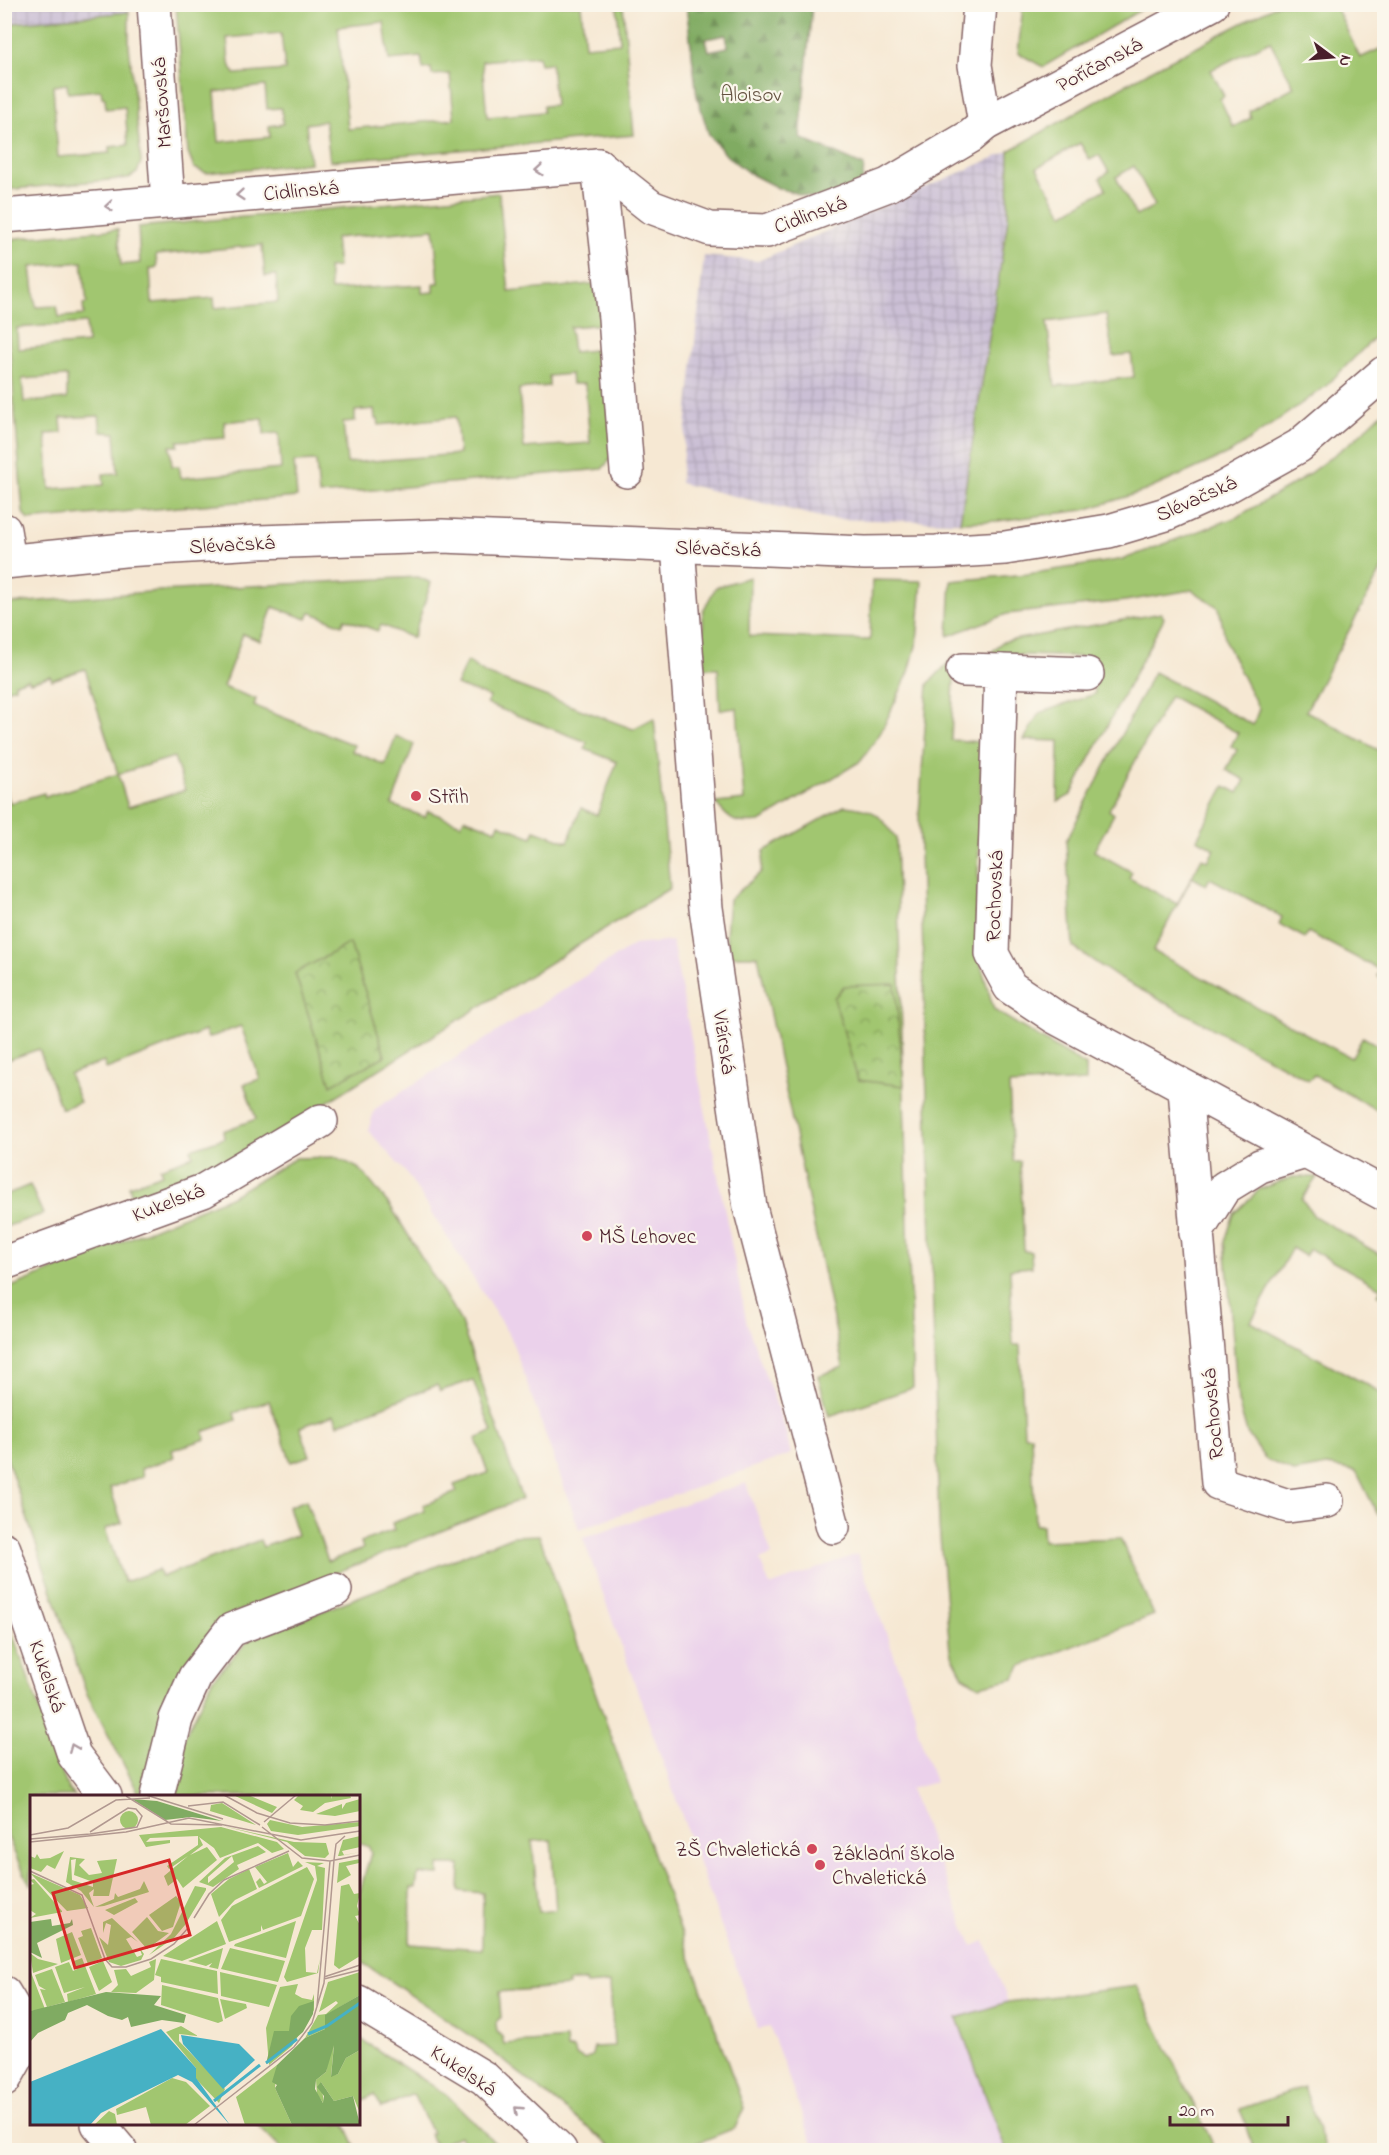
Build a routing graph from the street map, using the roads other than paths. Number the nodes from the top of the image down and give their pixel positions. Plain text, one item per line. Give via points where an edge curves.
1 (154, 4) edge
2 (980, 4) edge
3 (1212, 4) edge
4 (985, 124) junction
5 (598, 165) junction
6 (168, 201) junction
7 (4, 216) edge
8 (1384, 373) edge
9 (627, 471) dead end
10 (678, 546) junction
11 (6, 551) edge
12 (963, 670) dead end
13 (1001, 671) junction
14 (1087, 674) dead end
15 (1185, 1089) junction
16 (321, 1121) dead end
17 (1305, 1152) junction
18 (1384, 1194) edge
19 (1196, 1233) junction
20 (4, 1263) edge
21 (1327, 1501) dead end
22 (833, 1527) dead end
23 (4, 1549) edge
24 (335, 1590) dead end
25 (104, 1795) edge
26 (157, 1795) edge
27 (4, 1993) edge
28 (360, 2003) edge
29 (30, 2037) edge
30 (4, 2080) edge
31 (99, 2125) edge
32 (120, 2151) edge
33 (560, 2151) edge

1 - 6 street, Maršovská
2 - 4 street via 975,65
3 - 4 street, Poříčanská
4 - 5 street, Cidlinská via 888,185 768,231 710,229 651,207
5 -> 6 street, Cidlinská
5 - 9 street
6 -> 7 street, Cidlinská
8 - 10 street, Slévačská via 1299,446 1176,510 1109,531 1005,548 936,552
10 - 11 street, Slévačská via 442,536 124,550
10 - 22 street, Vizírská via 706,908 750,1207
12 - 13 street
13 - 14 street
13 - 15 street, Rochovská via 992,954 1010,987 1055,1017
15 - 17 street, Rochovská
15 - 19 street, Rochovská
16 - 20 street, Kukelská via 203,1191
17 - 18 street, Rochovská
17 - 19 street via 1260,1166 1224,1188
19 - 21 street, Rochovská via 1218,1483 1288,1506
25 -> 23 street, Kukelská via 75,1755
24 - 26 street via 231,1630 195,1677 176,1719
27 - 29 street
33 -> 28 street, Kukelská via 484,2078
29 - 30 street
31 - 32 street

